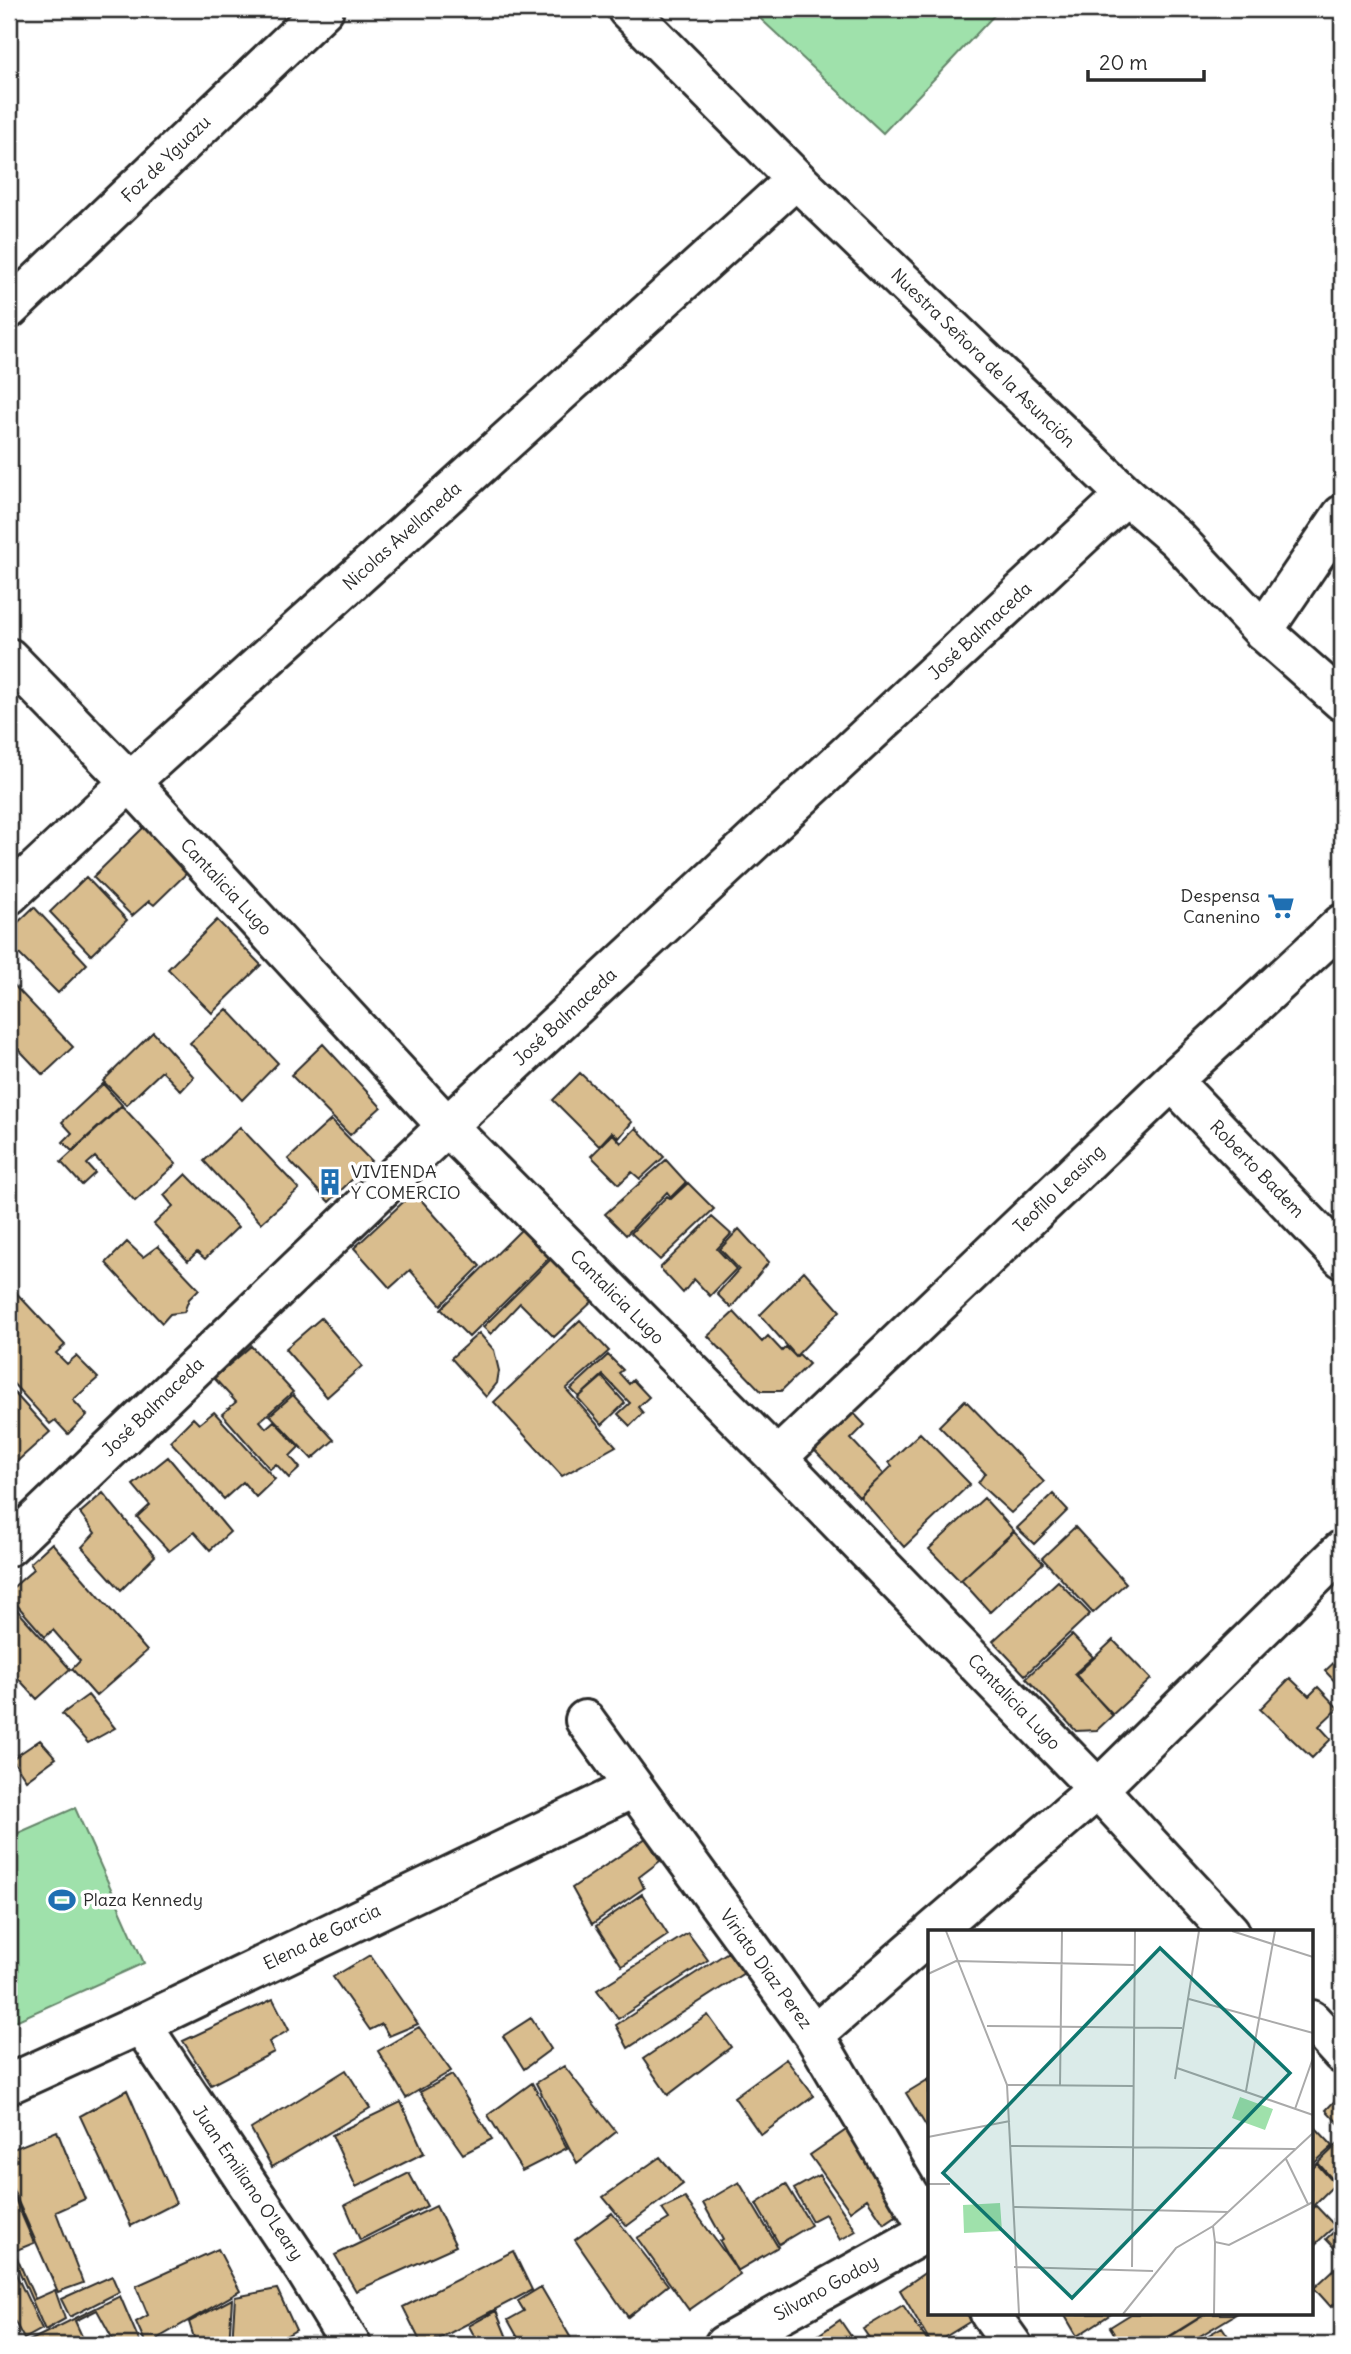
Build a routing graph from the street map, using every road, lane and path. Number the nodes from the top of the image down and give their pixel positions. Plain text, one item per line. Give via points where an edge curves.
1 (324, 9) edge
2 (627, 9) edge
3 (796, 178) junction
4 (9, 309) edge
5 (1126, 495) junction
6 (1342, 516) edge
7 (1263, 631) junction
8 (9, 658) edge
9 (1342, 701) edge
10 (130, 782) junction
11 (9, 895) edge
12 (1342, 923) edge
13 (1172, 1081) junction
14 (447, 1126) junction
15 (1342, 1258) edge
16 (777, 1458) junction
17 (9, 1545) edge
18 (1342, 1550) edge
19 (585, 1720) dead end
20 (633, 1788) junction
21 (1098, 1789) junction
22 (934, 1930) edge
23 (1228, 1930) edge
24 (928, 1936) edge
25 (1312, 2021) edge
26 (141, 2024) junction
27 (814, 2035) junction
28 (1342, 2054) edge
29 (9, 2084) edge
30 (928, 2228) edge
31 (928, 2231) edge
32 (991, 2316) edge
33 (351, 2345) edge
34 (724, 2345) edge
35 (1013, 2345) edge

1 - 4 street, Foz de Yguazu
2 - 3 street, Nuestra Señora de la Asunción
3 - 5 street, Nuestra Señora de la Asunción
3 - 10 street, Nicolas Avellaneda
5 - 7 street, Nuestra Señora de la Asunción via 1177,539
5 - 14 street, José Balmaceda
6 - 7 street
7 - 9 street, Nuestra Señora de la Asunción
8 - 10 street, Cantalicia Lugo
10 - 11 street, Nicolas Avellaneda
10 - 14 street, Cantalicia Lugo
12 - 13 street, Teofilo Leasing
13 - 15 street, Roberto Badem
13 - 16 street, Teofilo Leasing
14 - 16 street, Cantalicia Lugo
14 - 17 street, José Balmaceda
16 - 21 street, Cantalicia Lugo
18 - 21 street
19 - 20 street, Viriato Diaz Perez
20 - 26 street, Elena de Garcia
20 - 27 street, Viriato Diaz Perez
21 - 22 street
21 - 23 street, Cantalicia Lugo
24 - 27 street
25 - 28 street
26 - 29 street, Elena de Garcia
26 - 33 street, Juan Emiliano O'Leary
27 - 30 street, Viriato Diaz Perez
31 - 34 street, Silvano Godoy
32 - 35 street

